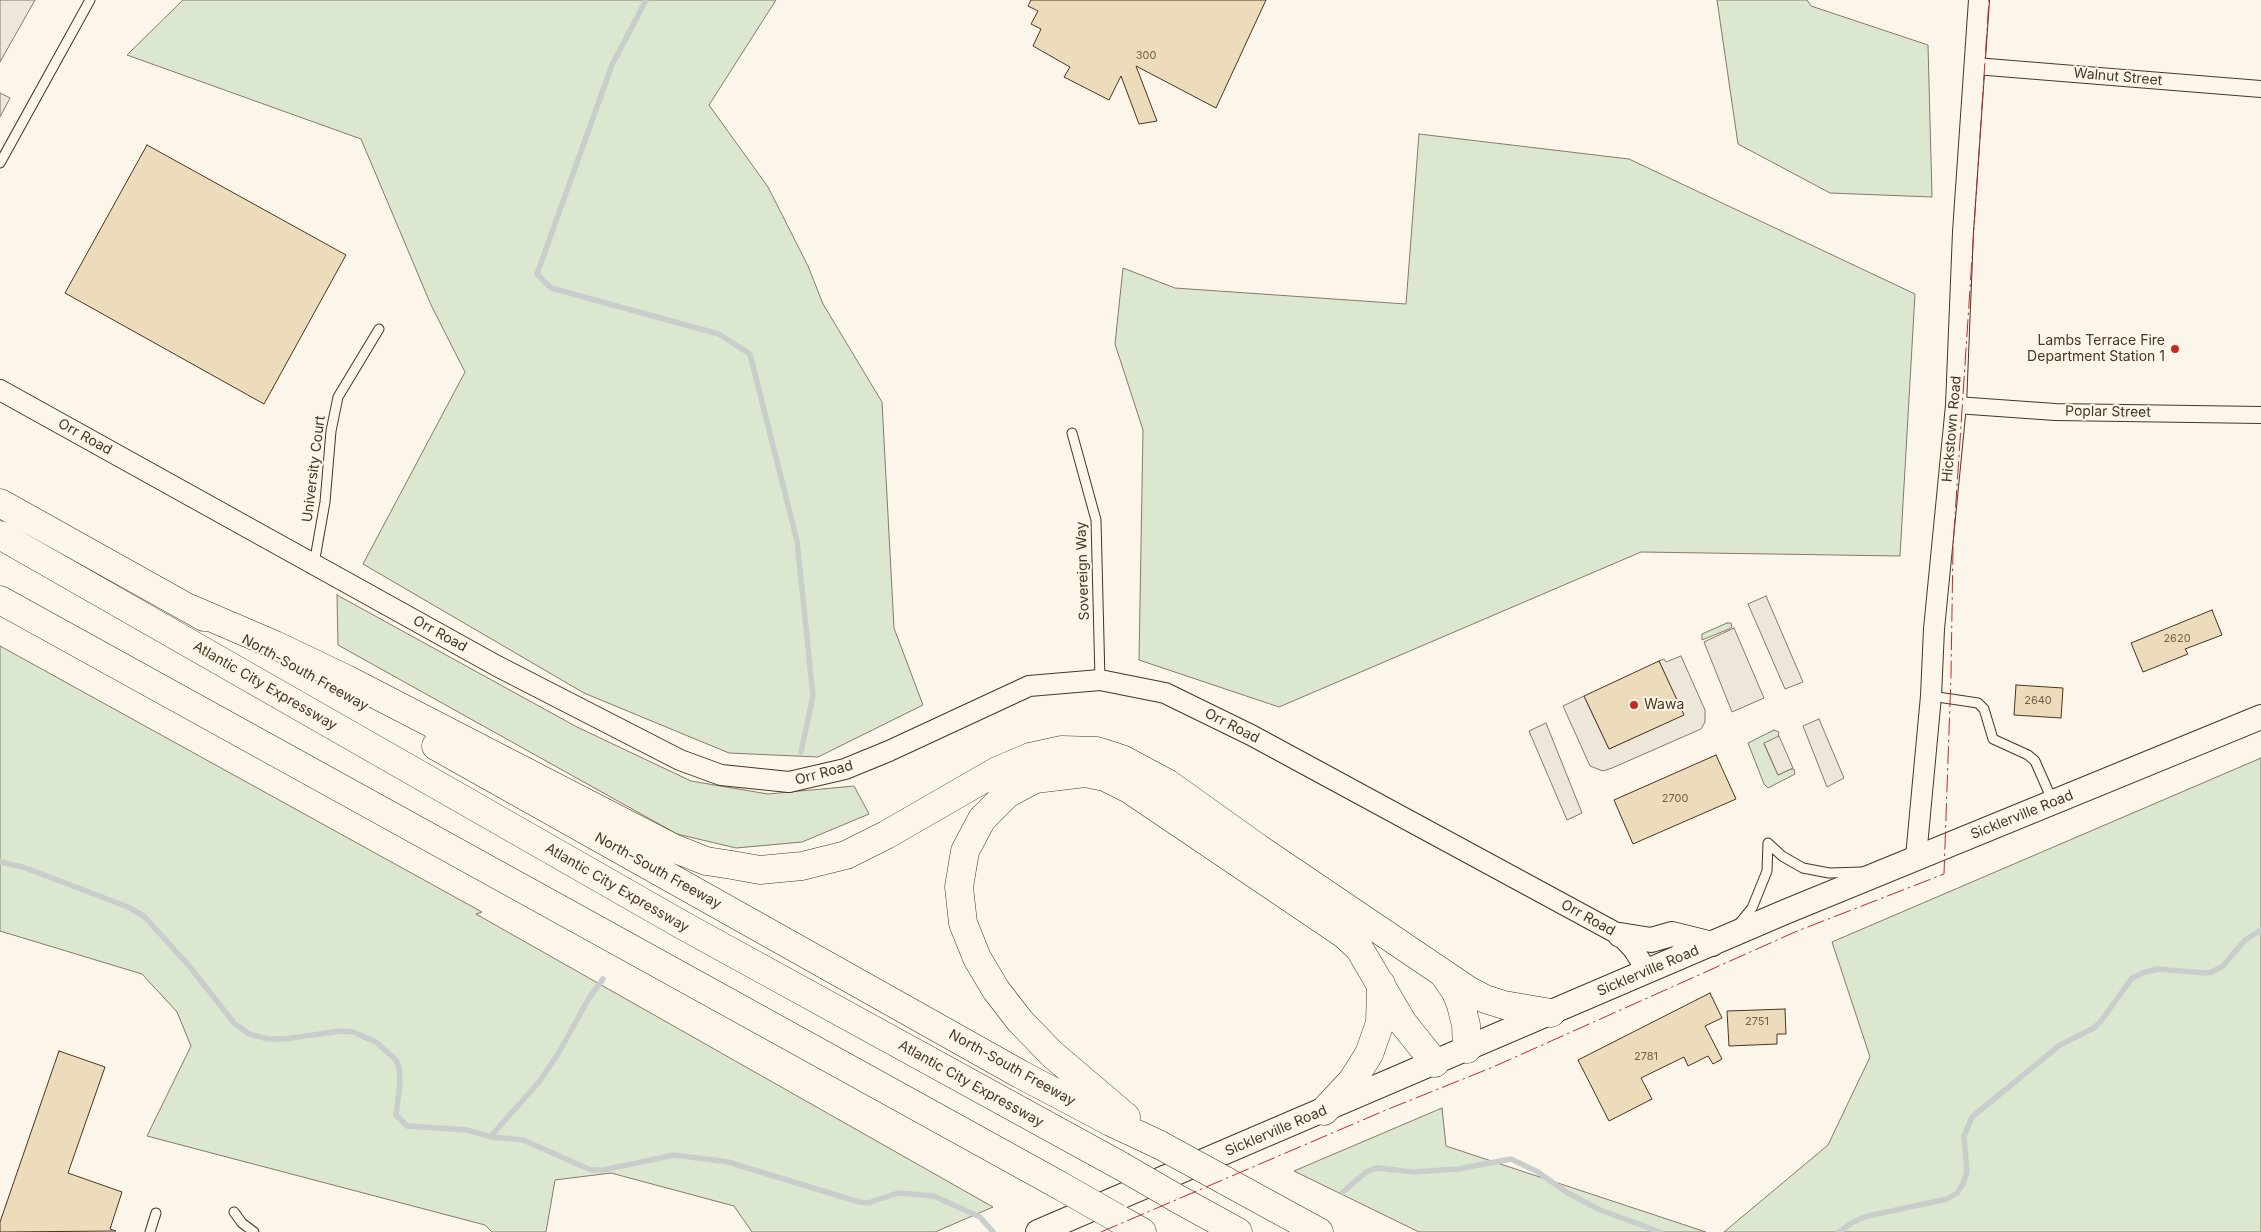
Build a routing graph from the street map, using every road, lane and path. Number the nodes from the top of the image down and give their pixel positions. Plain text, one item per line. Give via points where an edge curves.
1 (90, 0) edge
2 (1979, 0) edge
3 (1975, 66) junction
4 (2261, 89) edge
5 (0, 163) edge
6 (379, 329) dead end
7 (0, 390) edge
8 (1956, 405) junction
9 (2261, 416) edge
10 (1072, 433) dead end
11 (0, 503) edge
12 (0, 535) edge
13 (314, 564) junction
14 (0, 600) edge
15 (189, 608) junction
16 (1100, 680) junction
17 (1931, 696) junction
18 (2261, 717) edge
19 (2054, 802) junction
20 (1916, 857) junction
21 (1885, 871) junction
22 (1620, 935) junction
23 (1721, 940) junction
24 (1648, 972) junction
25 (1443, 973) junction
26 (1381, 983) junction
27 (1551, 1012) junction
28 (1467, 1049) junction
29 (1435, 1063) junction
30 (1324, 1110) junction
31 (1160, 1145) junction
32 (234, 1212) dead end
33 (156, 1213) dead end
34 (1127, 1225) edge
35 (150, 1232) edge
36 (254, 1232) edge
37 (1038, 1232) edge
38 (1142, 1232) edge
39 (1238, 1232) edge
40 (1319, 1232) edge

1 - 5 lane
2 - 3 street, Hickstown Road
3 - 4 street, Walnut Street
3 - 8 street, Hickstown Road via 1963,232
6 - 13 lane, University Court via 338,397
7 - 13 street, Orr Road
8 - 9 street, Poplar Street via 2055,412
8 - 17 street, Hickstown Road via 1934,629
10 - 16 lane, Sovereign Way via 1096,520
11 - 15 highway, North-South Freeway
12 - 39 highway, Atlantic City Expressway, bridge via 684,926
13 - 16 street, Orr Road via 506,670 680,760 721,775 788,782 845,769 1029,686
14 - 34 highway, bridge
15 - 25 highway via 346,679 673,848 706,861 760,870 802,866 846,855 997,771 1030,757 1062,750 1097,751 1129,762 1167,783
15 - 31 highway, North-South Freeway via 1012,1069
16 - 22 street, Orr Road via 1174,697
17 - 19 lane via 1978,703 1984,709 1993,739 2035,761
17 - 20 street, Hickstown Road
18 - 19 main road, Sicklerville Road
19 - 20 main road, Sicklerville Road
20 - 21 main road, Sicklerville Road
21 - 23 main road, Sicklerville Road
21 - 23 lane via 1829,873 1803,868 1768,843 1767,871 1752,908
22 - 23 main road via 1651,940 1672,934
22 - 24 street, Orr Road
23 - 24 main road, Sicklerville Road
24 - 27 main road, Sicklerville Road
25 - 27 highway via 1486,999
25 - 28 highway via 1461,1005
26 - 29 highway via 1403,1023
26 - 30 highway via 1380,1023 1369,1054 1352,1081
26 - 31 highway via 1359,948 1345,935 1129,789 1104,777 1085,773 1034,779 1007,794 982,819 965,851 959,887 964,923 977,958 1020,1021 1067,1066
27 - 28 main road, Sicklerville Road
28 - 29 main road, Sicklerville Road
29 - 30 main road, Sicklerville Road
30 - 37 main road, Sicklerville Road
31 - 40 highway, North-South Freeway, bridge
32 - 36 lane
33 - 35 lane
34 - 38 highway

